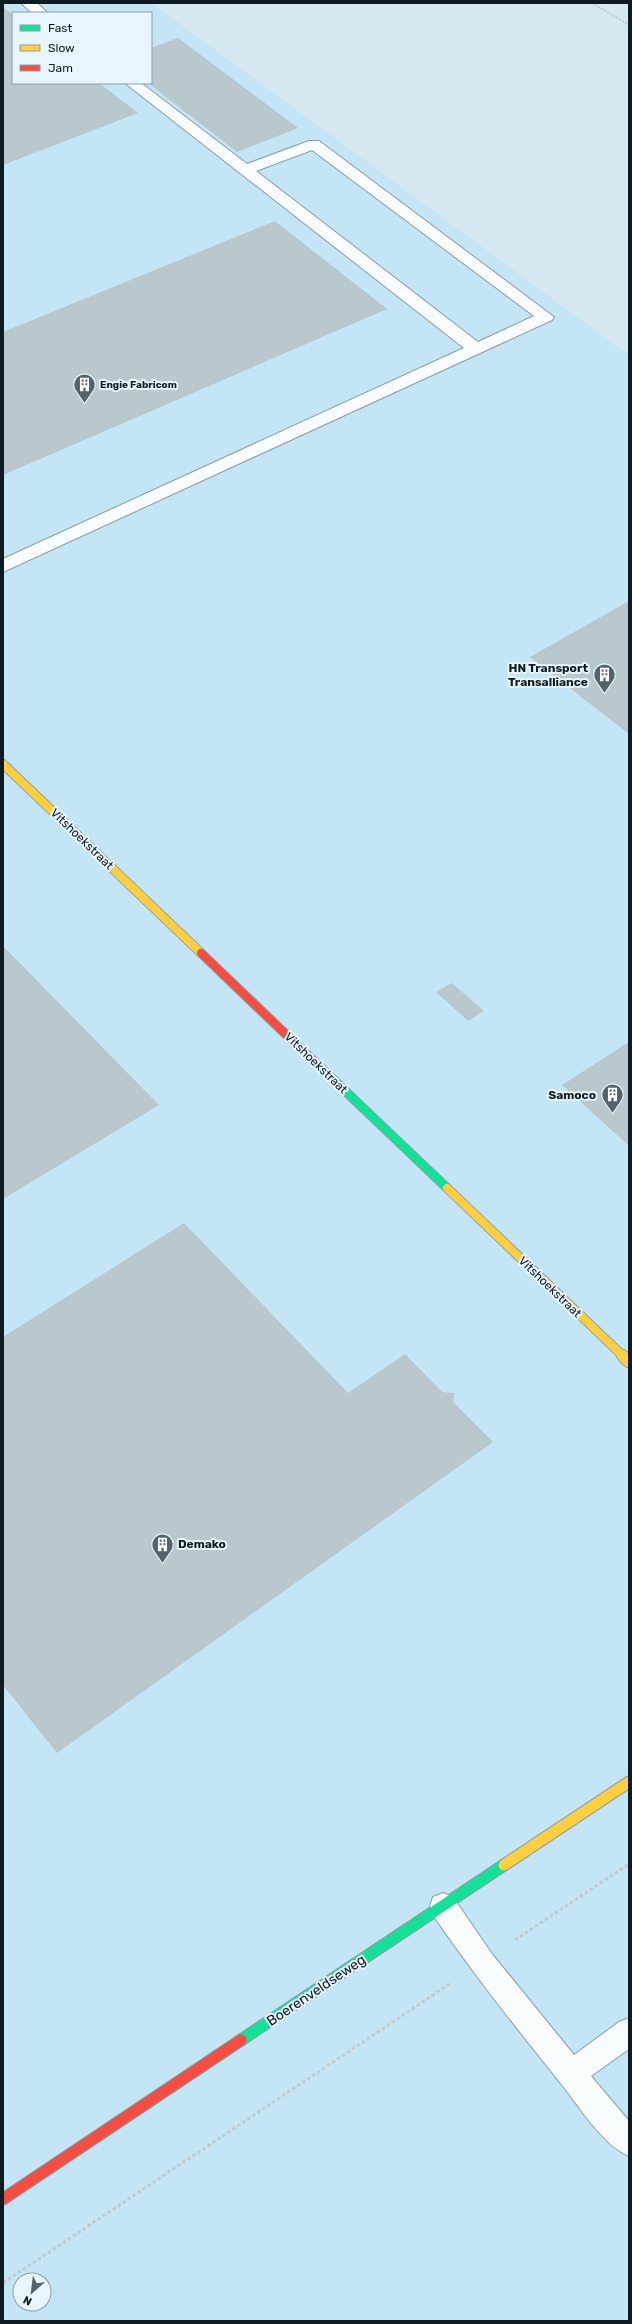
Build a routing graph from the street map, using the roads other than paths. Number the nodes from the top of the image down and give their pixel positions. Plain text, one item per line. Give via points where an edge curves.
1 (28, 3) edge
2 (39, 12) edge
3 (133, 84) edge
4 (245, 170) junction
5 (476, 349) junction
6 (3, 566) edge
7 (3, 764) edge
8 (629, 1362) edge
9 (629, 1782) edge
10 (443, 1906) junction
11 (629, 2032) edge
12 (572, 2073) junction
13 (629, 2142) edge
14 (3, 2199) edge

1 - 2 lane
3 - 4 lane
4 - 5 lane
4 - 5 lane via 314,144 546,317
5 - 6 lane
7 - 8 street, Vitshoekstraat
9 - 10 street, Boerenveldseweg
10 - 12 lane via 482,1963
10 - 14 street, Boerenveldseweg
11 - 12 lane
12 - 13 lane

